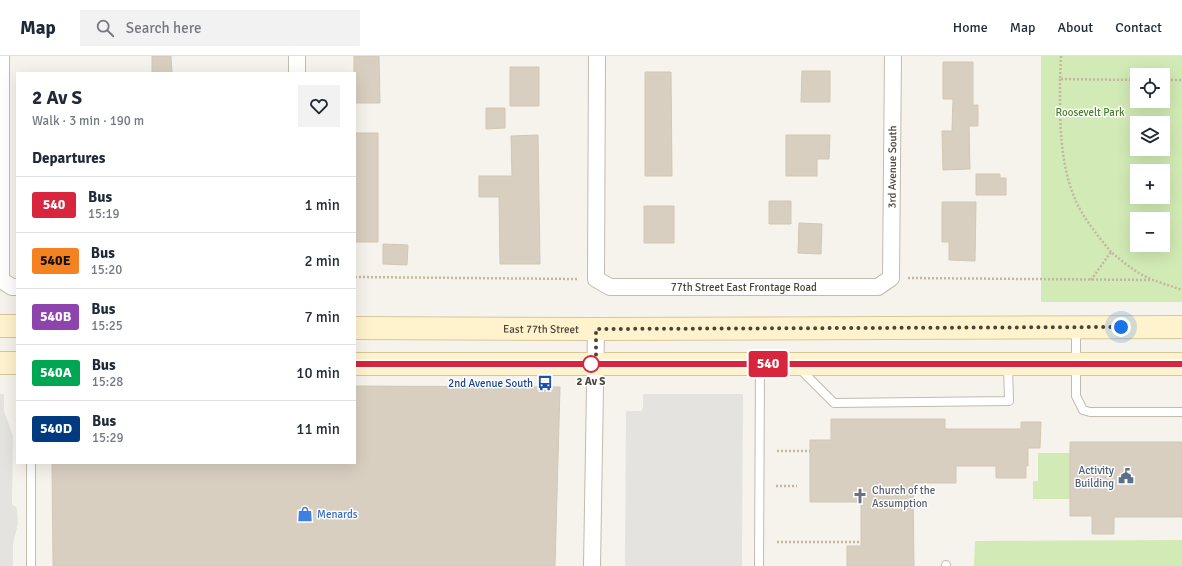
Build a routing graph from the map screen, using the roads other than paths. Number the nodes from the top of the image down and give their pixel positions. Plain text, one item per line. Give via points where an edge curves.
1 (2, 56) edge
2 (297, 56) edge
3 (597, 56) edge
4 (893, 56) edge
5 (297, 72) edge
6 (891, 278) joint
7 (16, 287) edge
8 (0, 326) edge
9 (16, 326) edge
10 (1182, 326) edge
11 (1076, 327) junction
12 (356, 328) edge
13 (596, 329) junction
14 (0, 363) edge
15 (16, 363) edge
16 (356, 364) edge
17 (596, 364) junction
18 (760, 364) junction
19 (794, 364) junction
20 (1008, 364) junction
21 (1075, 364) junction
22 (1182, 364) edge
23 (1182, 412) edge
24 (31, 464) edge
25 (31, 566) edge
26 (592, 566) edge
27 (759, 566) edge

1 - 7 street via 1,280
2 - 5 street
3 - 6 street, 77th Street East Frontage Road via 596,279 610,286 742,288 878,286
4 - 6 street, 3rd Avenue South
8 - 9 street
10 - 11 street, East 77th Street
11 - 13 street, East 77th Street
11 - 21 lane
12 - 13 street, East 77th Street
13 - 17 street
14 - 15 street
16 - 17 street
17 - 18 street
17 - 26 street
18 - 19 street
18 - 27 lane
19 - 20 street
19 - 20 lane via 834,403 1009,401
20 - 21 street
21 - 22 street
21 - 23 lane via 1076,396 1083,410
24 - 25 lane

